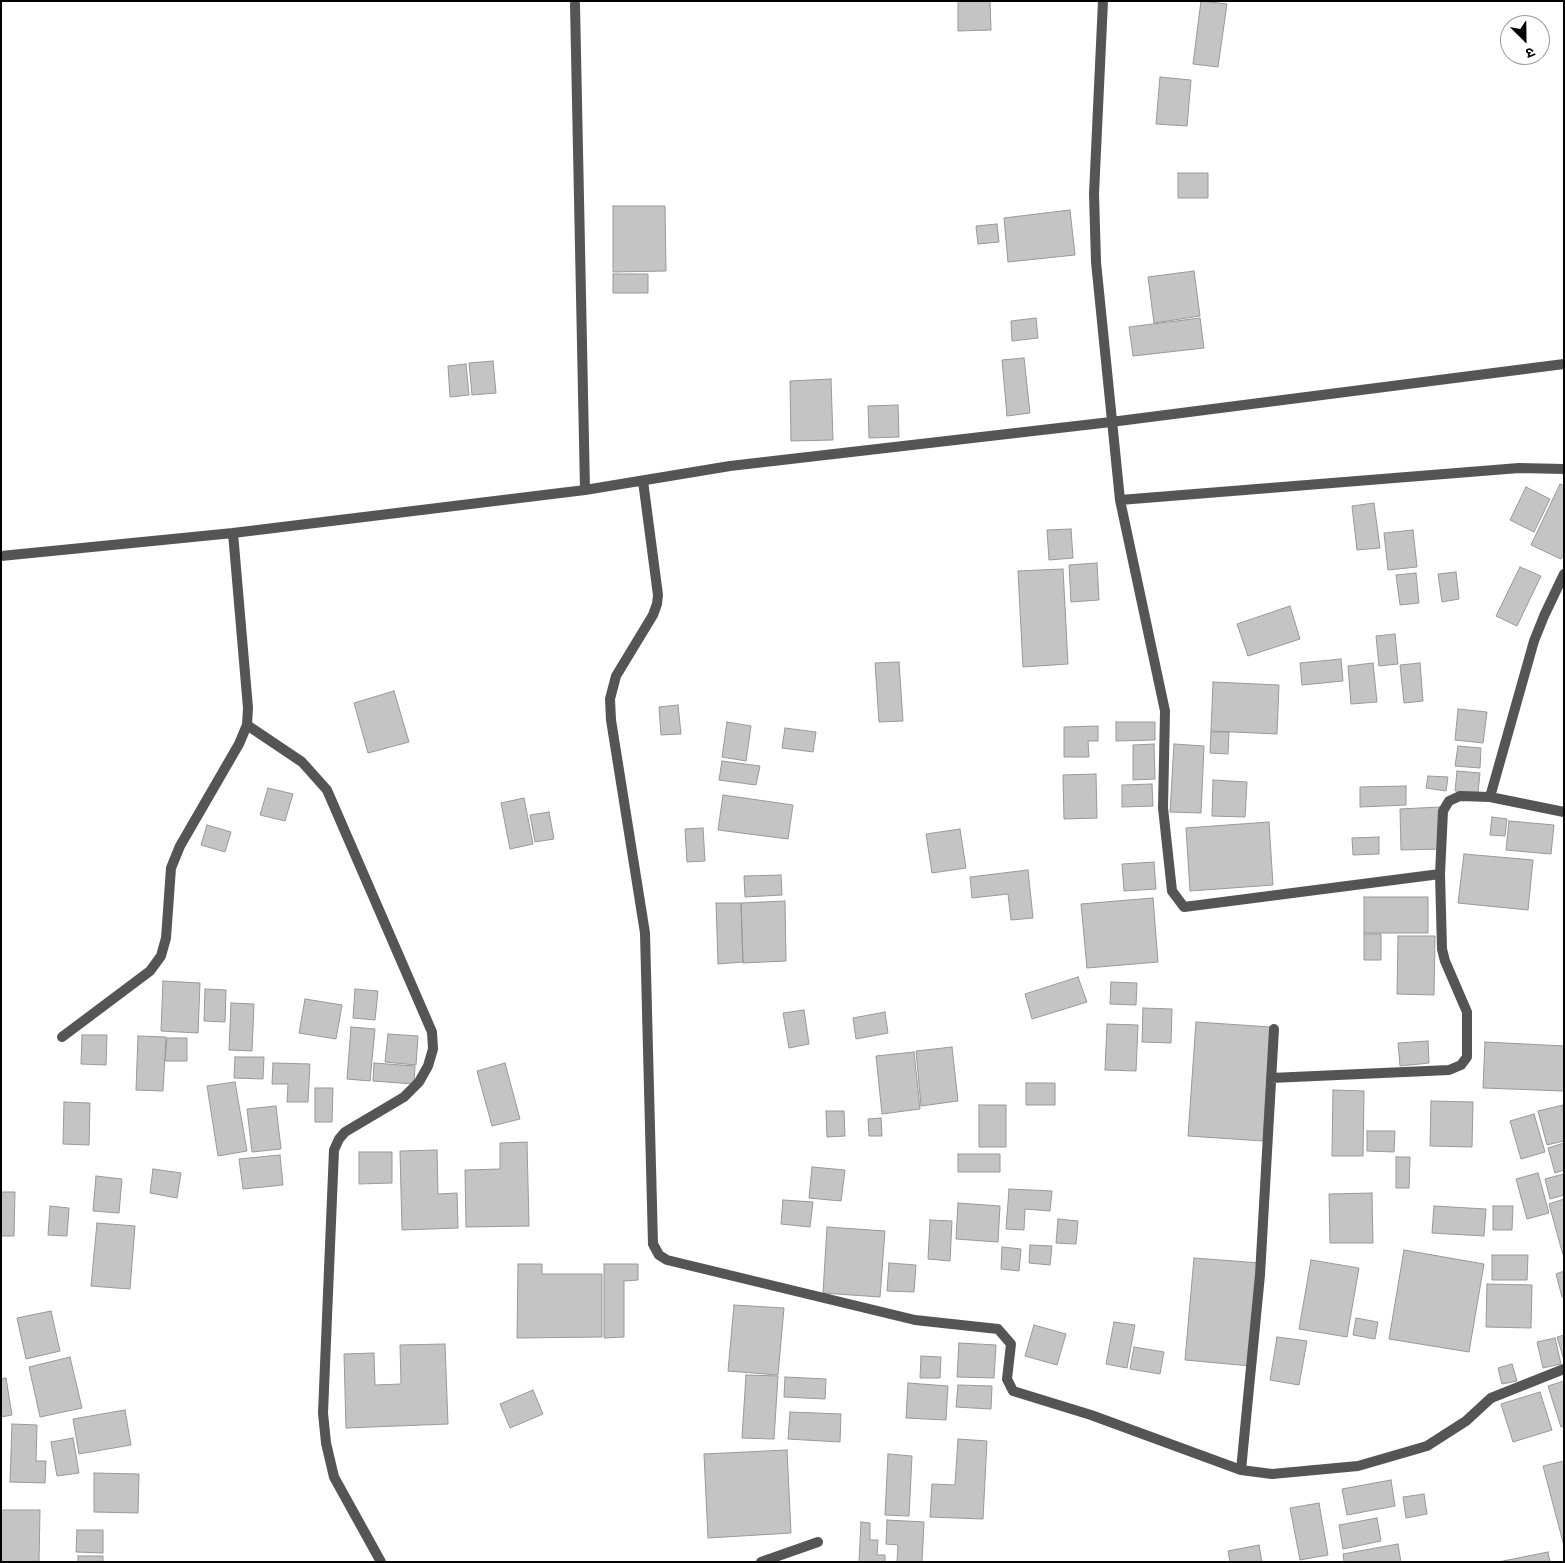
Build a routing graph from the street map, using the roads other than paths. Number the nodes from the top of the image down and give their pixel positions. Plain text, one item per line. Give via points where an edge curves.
1 (1103, 1) edge
2 (575, 4) dead end
3 (1564, 364) edge
4 (1111, 422) junction
5 (1564, 469) edge
6 (643, 481) junction
7 (585, 490) junction
8 (1120, 500) junction
9 (233, 533) junction
10 (1, 556) edge
11 (1564, 574) edge
12 (247, 725) junction
13 (1490, 796) junction
14 (1564, 812) edge
15 (1440, 874) junction
16 (1274, 1029) dead end
17 (62, 1037) dead end
18 (1271, 1078) junction
19 (1564, 1369) edge
20 (1241, 1470) junction
21 (818, 1542) dead end
22 (381, 1562) edge
23 (760, 1562) edge

1 - 4 street via 1094,224
2 - 7 street
3 - 4 street
4 - 6 street via 730,466
4 - 8 street
5 - 8 street via 1519,468
6 - 7 street
6 - 20 street via 657,604 616,676 610,699 646,933 654,1244 659,1255 666,1260 915,1320 998,1329 1011,1344 1007,1379 1013,1391 1091,1415
7 - 9 street
8 - 15 street via 1165,711 1163,808 1172,891 1184,907
9 - 10 street
9 - 12 street
11 - 13 street via 1534,641
12 - 17 street via 171,868 166,938 160,956 150,971
12 - 22 street via 302,762 327,790 432,1032 433,1049 419,1082 404,1097 345,1132 334,1150 324,1413 326,1442 334,1477
13 - 14 street
13 - 15 street via 1460,796 1449,801 1443,811
15 - 18 street via 1442,949 1467,1012 1467,1056 1461,1065 1449,1070
16 - 18 street
18 - 20 street via 1259,1283
19 - 20 street via 1491,1398 1466,1421 1427,1446 1408,1452 1358,1466 1315,1472 1272,1474
21 - 23 street

